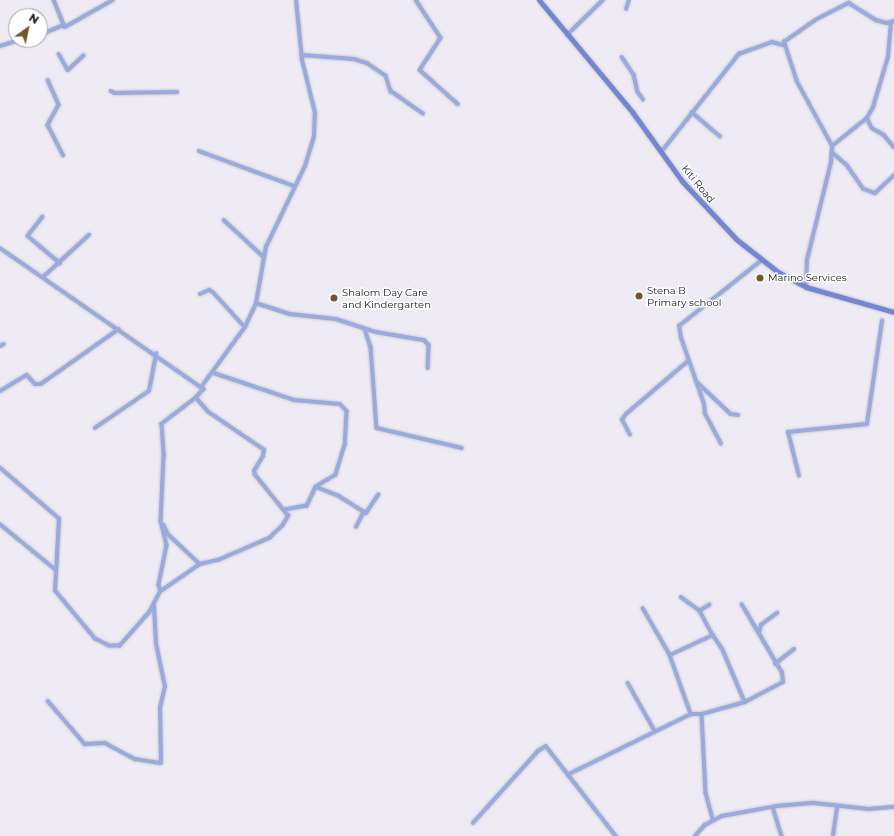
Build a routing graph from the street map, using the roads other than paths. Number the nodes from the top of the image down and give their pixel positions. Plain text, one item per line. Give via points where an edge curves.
1 (54, 0) edge
2 (113, 0) edge
3 (296, 0) edge
4 (416, 0) edge
5 (422, 0) edge
6 (539, 0) edge
7 (603, 0) edge
8 (629, 0) edge
9 (419, 4) junction
10 (626, 9) dead end
11 (892, 22) edge
12 (64, 25) junction
13 (48, 32) edge
14 (566, 35) junction
15 (783, 45) junction
16 (59, 54) dead end
17 (302, 55) junction
18 (83, 56) dead end
19 (622, 57) dead end
20 (48, 80) dead end
21 (111, 91) dead end
22 (177, 92) dead end
23 (643, 99) dead end
24 (458, 104) dead end
25 (692, 112) junction
26 (423, 113) dead end
27 (867, 118) junction
28 (720, 136) dead end
29 (832, 146) junction
30 (894, 147) edge
31 (199, 151) dead end
32 (662, 151) junction
33 (832, 152) junction
34 (63, 155) dead end
35 (894, 175) edge
36 (294, 186) junction
37 (43, 216) dead end
38 (224, 220) dead end
39 (88, 235) dead end
40 (0, 248) edge
41 (264, 257) junction
42 (762, 260) junction
43 (60, 263) junction
44 (43, 277) junction
45 (806, 287) junction
46 (200, 294) dead end
47 (256, 302) junction
48 (894, 312) edge
49 (882, 321) dead end
50 (245, 327) junction
51 (118, 329) junction
52 (365, 329) junction
53 (156, 354) junction
54 (688, 361) junction
55 (428, 368) dead end
56 (214, 372) junction
57 (695, 380) junction
58 (202, 386) junction
59 (0, 392) edge
60 (196, 398) junction
61 (738, 415) dead end
62 (95, 428) dead end
63 (630, 435) dead end
64 (722, 444) dead end
65 (462, 448) dead end
66 (0, 468) edge
67 (799, 476) dead end
68 (316, 487) junction
69 (378, 495) dead end
70 (285, 510) junction
71 (363, 513) junction
72 (161, 521) junction
73 (0, 524) edge
74 (356, 527) dead end
75 (200, 564) junction
76 (55, 569) junction
77 (161, 591) junction
78 (681, 597) dead end
79 (742, 604) dead end
80 (710, 605) dead end
81 (154, 606) junction
82 (643, 608) dead end
83 (700, 611) junction
84 (777, 613) dead end
85 (759, 634) junction
86 (713, 635) junction
87 (794, 649) dead end
88 (670, 655) junction
89 (776, 664) junction
90 (628, 683) dead end
91 (48, 701) dead end
92 (745, 702) junction
93 (691, 714) junction
94 (702, 714) junction
95 (655, 730) junction
96 (569, 774) junction
97 (837, 806) junction
98 (773, 807) junction
99 (894, 807) edge
100 (713, 820) junction
101 (473, 823) dead end
102 (616, 836) edge
103 (695, 836) edge
104 (782, 836) edge
105 (833, 836) edge

1 - 12 street
2 - 12 street
3 - 17 street
4 - 9 street
5 - 9 street
6 - 14 street, Kiti Road
7 - 14 street
8 - 10 street
9 - 24 street via 441,38 420,70
11 - 15 street via 876,20 849,3 788,36
11 - 27 street via 880,91
12 - 13 street
14 - 32 street, Kiti Road via 633,112
15 - 25 street via 772,42 739,54 721,80
15 - 29 street via 797,82
16 - 18 street via 68,70
17 - 26 street via 354,59 367,63 386,76 391,90
17 - 36 street via 315,124 311,150
19 - 23 street via 634,75 638,92
20 - 34 street via 59,105 48,126
21 - 22 street
25 - 28 street
25 - 32 street
27 - 29 street
27 - 30 street via 872,128 884,135
29 - 33 street
31 - 36 street
32 - 42 street, Kiti Road via 682,181 711,214
33 - 35 street via 847,165 864,189 875,193
33 - 45 street via 807,260
36 - 41 street via 268,239
37 - 43 street via 28,236
38 - 41 street
39 - 43 street
40 - 44 street
41 - 47 street
42 - 45 street, Kiti Road
42 - 54 street via 682,321 679,326
43 - 44 street
44 - 51 street
45 - 48 street, Kiti Road
46 - 50 street via 209,290 213,292
47 - 50 street
47 - 52 street via 290,314 336,319
49 - 67 street via 867,424 788,432
50 - 56 street
51 - 53 street
51 - 59 street via 41,384 35,384 27,375
52 - 55 street via 424,340 429,345
52 - 65 street via 371,347 377,428
53 - 58 street
53 - 62 street via 148,390
54 - 57 street
54 - 63 street via 626,414 622,420
56 - 58 street
56 - 68 street via 294,400 340,404 344,407 347,411 345,445 339,470 332,478
57 - 61 street via 731,414
57 - 64 street via 705,414
58 - 60 street via 204,390
60 - 70 street via 208,412 264,450 254,473
60 - 72 street via 162,424 164,456
66 - 76 street via 59,518
68 - 70 street via 307,506
68 - 71 street via 339,496
69 - 71 street via 370,510
70 - 75 street via 287,519 269,538 218,560
71 - 74 street
72 - 75 street via 168,534
72 - 77 street via 167,545 159,585
73 - 76 street
75 - 77 street
76 - 81 street via 56,591 78,621 103,644 122,644
77 - 81 street
78 - 83 street
79 - 85 street
80 - 83 street
81 - 91 street via 156,644 165,687 160,708 161,763 135,759 105,743 85,744
82 - 88 street
83 - 86 street
84 - 85 street via 761,625
85 - 89 street
86 - 88 street
86 - 92 street via 723,650
87 - 89 street
88 - 93 street
89 - 92 street via 782,673 783,682
90 - 95 street
92 - 94 street
93 - 94 street
93 - 95 street
94 - 100 street via 706,793
95 - 96 street
96 - 101 street via 550,748 542,747
96 - 102 street
97 - 98 street via 814,803
97 - 99 street via 869,809
97 - 105 street
98 - 100 street
98 - 104 street
100 - 103 street

